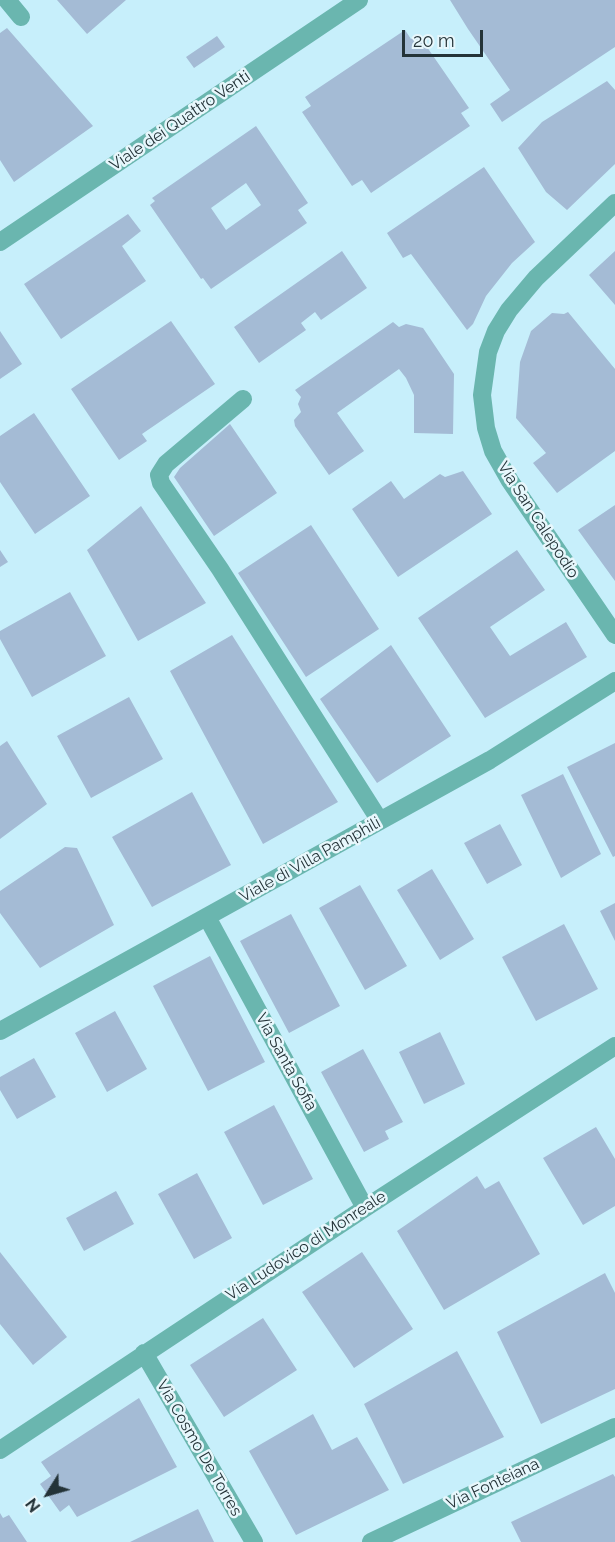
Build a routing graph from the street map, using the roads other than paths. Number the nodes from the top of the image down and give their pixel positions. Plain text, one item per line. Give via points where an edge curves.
1 (7, 0) edge
2 (359, 0) edge
3 (21, 17) dead end
4 (615, 203) edge
5 (0, 242) edge
6 (243, 399) dead end
7 (612, 631) edge
8 (615, 681) edge
9 (380, 820) junction
10 (207, 917) junction
11 (0, 1031) edge
12 (615, 1046) edge
13 (364, 1208) junction
14 (144, 1353) junction
15 (615, 1427) edge
16 (0, 1450) edge
17 (254, 1542) edge
18 (371, 1542) edge

1 - 3 street
2 - 5 street, Viale dei Quattro Venti
4 - 7 street, Via San Calepodio via 509,310 488,351 482,395 493,451 510,482
6 - 9 street via 166,464 159,475 160,483 220,569
8 - 9 street, Viale di Villa Pamphili via 490,760
9 - 10 street, Viale di Villa Pamphili
10 - 11 street, Viale di Villa Pamphili
10 - 13 street, Via Santa Sofia
12 - 13 street, Via Ludovico di Monreale
13 - 14 street, Via Ludovico di Monreale
14 - 16 street, Via Ludovico di Monreale
14 - 17 street, Via Cosmo De Torres
15 - 18 street, Via Fonteiana

